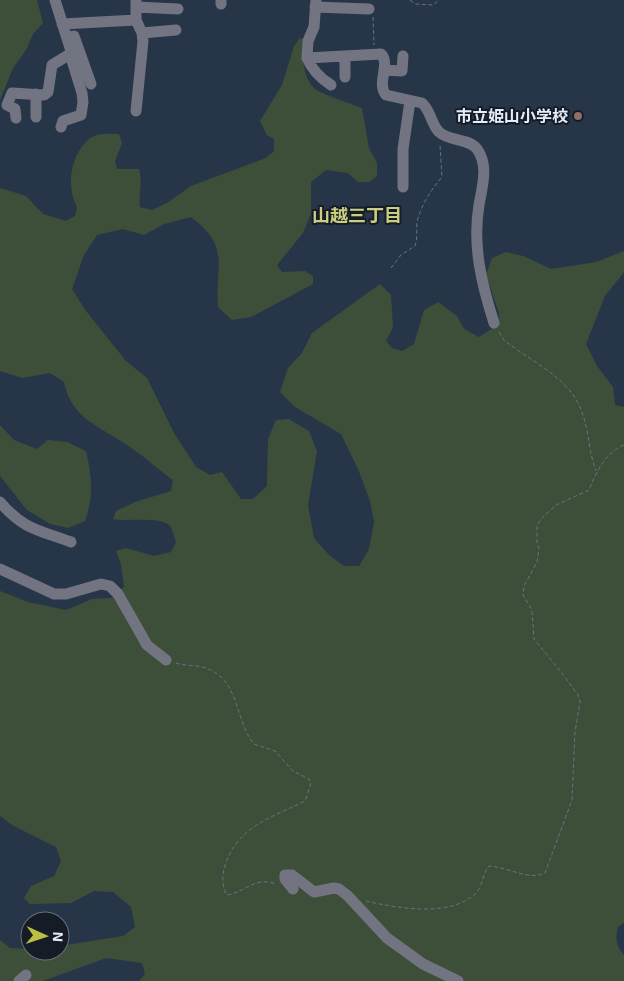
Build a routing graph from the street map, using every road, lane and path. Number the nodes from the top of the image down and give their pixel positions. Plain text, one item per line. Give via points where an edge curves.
1 (55, 0) edge
2 (410, 0) edge
3 (439, 0) edge
4 (136, 3) edge
5 (315, 3) edge
6 (178, 9) dead end
7 (369, 9) joint
8 (136, 20) junction
9 (66, 24) junction
10 (176, 30) dead end
11 (142, 32) junction
12 (70, 54) junction
13 (378, 55) junction
14 (345, 56) junction
15 (307, 58) junction
16 (384, 70) junction
17 (345, 77) dead end
18 (91, 84) dead end
19 (331, 85) dead end
20 (36, 94) junction
21 (410, 101) junction
22 (136, 111) dead end
23 (36, 117) dead end
24 (16, 118) dead end
25 (61, 126) dead end
26 (440, 132) junction
27 (403, 187) dead end
28 (391, 268) dead end
29 (494, 323) joint
30 (624, 445) edge
31 (596, 472) junction
32 (0, 502) edge
33 (71, 542) dead end
34 (0, 569) edge
35 (166, 660) joint
36 (276, 884) dead end
37 (293, 889) dead end
38 (366, 900) dead end
39 (458, 981) edge

1 - 9 street
2 - 3 path via 416,4 433,5
4 - 6 street
4 - 8 street
5 - 7 street
5 - 15 street via 314,28 308,41
7 - 13 path via 373,15
8 - 9 street
8 - 11 street
9 - 12 street
9 - 18 street
10 - 11 street
11 - 22 street
12 - 20 street via 52,65 48,92
12 - 25 street via 82,92 83,110 78,118 63,121
13 - 14 street
13 - 16 street
13 - 16 street via 405,56 402,71
14 - 15 street
14 - 17 street
15 - 19 street via 321,79
16 - 21 street via 382,88 386,94
20 - 23 street
20 - 24 street via 12,93 7,104 16,109
21 - 26 street via 422,102 426,106
21 - 27 street via 403,149
26 - 28 path via 442,177 421,211 415,246 400,255
26 - 29 street via 473,145 481,156 484,176 478,214 477,255 482,286
29 - 31 path via 504,340 552,374 579,404
30 - 31 path via 617,448
31 - 38 path via 589,490 556,505 542,518 538,525 537,562 524,586 523,595 532,610 534,639 580,702 575,732 572,800 545,873 532,876 505,867 489,866 477,892 452,906 391,907
32 - 33 street via 34,530
34 - 35 street via 54,594 101,584 110,586 118,594 147,645
35 - 36 path via 206,668 219,676 231,688 254,744 276,751 293,771 310,779 304,801 267,817 236,843 224,868 222,878 227,895 254,882 267,880
37 - 39 street via 285,876 292,875 314,892 339,889 387,938 423,964

